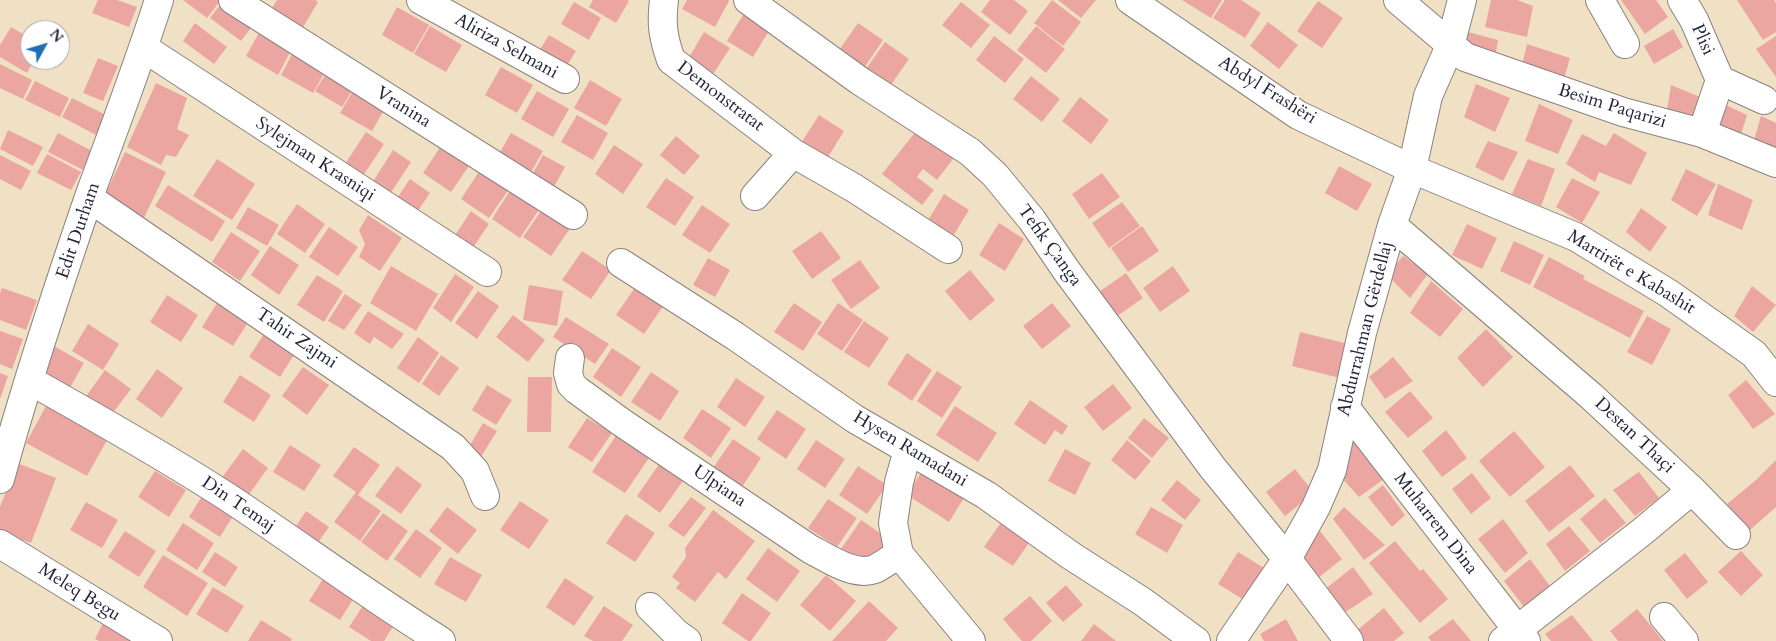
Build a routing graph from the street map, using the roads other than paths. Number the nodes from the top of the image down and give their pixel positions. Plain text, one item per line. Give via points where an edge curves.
1 (159, 0) edge
2 (233, 0) edge
3 (421, 0) edge
4 (664, 0) edge
5 (748, 0) edge
6 (1130, 0) edge
7 (1398, 0) edge
8 (1462, 0) edge
9 (1600, 0) edge
10 (1682, 0) edge
11 (1625, 44) dead end
12 (1450, 46) junction
13 (144, 48) junction
14 (565, 79) dead end
15 (1720, 80) junction
16 (1764, 100) dead end
17 (1702, 133) junction
18 (793, 153) junction
19 (1776, 163) edge
20 (1412, 168) junction
21 (755, 196) dead end
22 (89, 198) junction
23 (572, 215) dead end
24 (1392, 225) junction
25 (948, 249) dead end
26 (621, 263) dead end
27 (487, 272) dead end
28 (570, 358) dead end
29 (30, 380) junction
30 (1776, 382) edge
31 (1345, 407) junction
32 (908, 450) junction
33 (1, 468) edge
34 (1692, 490) junction
35 (486, 496) dead end
36 (1736, 535) dead end
37 (0, 544) edge
38 (899, 554) junction
39 (1287, 558) junction
40 (650, 607) dead end
41 (1664, 617) dead end
42 (1515, 637) edge
43 (675, 639) edge
44 (158, 641) edge
45 (441, 641) edge
46 (971, 641) edge
47 (1196, 641) edge
48 (1231, 641) edge
49 (1349, 641) edge
50 (1684, 641) edge

1 - 13 street, Edit Durham
2 - 23 street, Vranina
3 - 14 street, Aliriza Selmani
4 - 18 street, Demonstratat via 661,19 671,60
5 - 39 street, Tefik Çanga via 860,81 970,152 995,175 1032,220 1212,466
6 - 20 street, Abdyl Frashëri via 1298,115
7 - 12 street, Besim Paqarizi
8 - 12 street, Abdurrahman Gërdellaj
9 - 11 street
10 - 15 street, Plisi
12 - 17 street, Besim Paqarizi via 1465,57 1536,83 1623,112
12 - 20 street, Abdurrahman Gërdellaj via 1428,96
13 - 22 street, Edit Durham
13 - 27 street, Sylejman Krasniqi
15 - 16 street
15 - 17 street
17 - 19 street, Besim Paqarizi
18 - 21 street
18 - 25 street, Demonstratat
20 - 24 street, Abdurrahman Gërdellaj
20 - 30 street, Martirët e Kabashit via 1576,237 1668,293 1754,354
22 - 29 street, Edit Durham
22 - 35 street, Tahir Zajmi via 453,447 476,471
24 - 31 street, Abdurrahman Gërdellaj
24 - 34 street, Destan Thaçi via 1591,396
26 - 32 street, Hysen Ramadani via 855,419
28 - 38 street, Ulpiana via 570,384 577,390 810,549 864,572 876,569
29 - 33 street, Edit Durham
29 - 45 street, Din Temaj via 145,445 229,498
31 - 39 street, Abdurrahman Gërdellaj via 1332,470 1316,508
31 - 42 street, Muharrem Dina
32 - 38 street via 893,523
32 - 47 street, Hysen Ramadani via 986,495
34 - 36 street
34 - 42 street, Destan Thaçi
37 - 44 street, Meleq Begu
38 - 46 street
39 - 48 street, Abdurrahman Gërdellaj
39 - 49 street, Tefik Çanga
40 - 43 street
41 - 50 street

